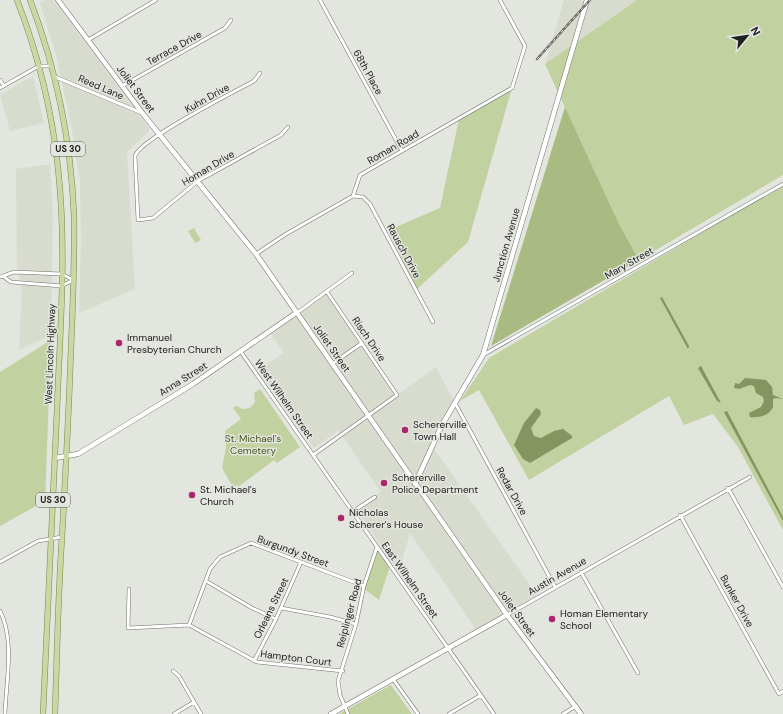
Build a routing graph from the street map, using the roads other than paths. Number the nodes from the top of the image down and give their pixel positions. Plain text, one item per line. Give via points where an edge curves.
1 (17, 0) edge
2 (30, 0) edge
3 (58, 0) edge
4 (156, 0) edge
5 (320, 0) edge
6 (500, 0) edge
7 (587, 0) edge
8 (231, 20) dead end
9 (88, 40) junction
10 (39, 66) junction
11 (51, 66) junction
12 (260, 73) dead end
13 (53, 76) junction
14 (0, 80) edge
15 (122, 86) junction
16 (2, 87) edge
17 (143, 114) junction
18 (288, 127) dead end
19 (159, 133) junction
20 (402, 151) junction
21 (198, 181) junction
22 (783, 184) edge
23 (353, 196) junction
24 (256, 254) junction
25 (352, 273) dead end
26 (62, 274) junction
27 (2, 277) edge
28 (73, 280) junction
29 (62, 286) junction
30 (326, 292) junction
31 (296, 313) junction
32 (433, 322) dead end
33 (362, 343) junction
34 (241, 352) junction
35 (483, 356) junction
36 (332, 364) junction
37 (455, 402) junction
38 (368, 416) junction
39 (313, 455) junction
40 (67, 457) junction
41 (55, 458) junction
42 (750, 476) dead end
43 (415, 484) junction
44 (728, 488) junction
45 (375, 496) dead end
46 (352, 512) junction
47 (680, 515) junction
48 (62, 537) junction
49 (52, 538) junction
50 (377, 547) junction
51 (0, 562) edge
52 (301, 562) junction
53 (581, 572) junction
54 (206, 581) junction
55 (364, 586) junction
56 (555, 587) junction
57 (783, 587) edge
58 (129, 589) dead end
59 (282, 608) junction
60 (0, 611) edge
61 (507, 615) junction
62 (276, 619) junction
63 (356, 624) junction
64 (189, 625) junction
65 (448, 648) junction
66 (254, 661) junction
67 (174, 670) dead end
68 (343, 671) junction
69 (638, 674) dead end
70 (393, 679) junction
71 (783, 691) edge
72 (481, 695) junction
73 (194, 702) junction
74 (345, 706) junction
75 (576, 706) junction
76 (5, 714) edge
77 (43, 714) edge
78 (55, 714) edge
79 (174, 714) edge
80 (201, 714) edge
81 (331, 714) edge
82 (348, 714) edge
83 (418, 714) edge
84 (449, 714) edge
85 (494, 714) edge
86 (563, 714) edge
87 (582, 714) edge

1 - 10 main road, West Lincoln Highway / US 30
2 - 11 main road, West Lincoln Highway / US 30
3 - 9 street, Joliet Street
4 - 9 street
5 - 20 street, 68th Place
6 - 20 street, Roman Road via 525,46 512,88
7 - 35 street, Junction Avenue
8 - 15 street, Terrace Drive via 225,28
9 - 15 street, Joliet Street
10 - 11 street
10 - 16 street
10 - 26 main road, West Lincoln Highway / US 30 via 58,168 62,208
11 - 13 main road, West Lincoln Highway / US 30
12 - 19 street, Kuhn Drive via 254,81
13 - 17 street, Reed Lane
13 - 28 main road, West Lincoln Highway / US 30 via 64,123 71,179 74,215
14 - 16 street
15 - 17 street, Joliet Street
17 - 19 street, Joliet Street
18 - 21 street, Homan Drive via 281,134
19 - 21 street, Joliet Street
19 - 21 street, Homan Drive via 137,151 135,156 138,220 153,218
20 - 23 street, Roman Road via 360,175
21 - 24 street, Joliet Street
22 - 35 street, Mary Street
23 - 24 street
23 - 32 street, Rausch Drive via 363,197 370,204
24 - 31 street, Joliet Street
25 - 30 street, Anna Street
26 - 27 street via 14,272
26 - 28 street
26 - 29 main road, West Lincoln Highway / US 30
27 - 29 street via 11,282
28 - 29 street
28 - 40 main road, West Lincoln Highway / US 30
29 - 41 main road, West Lincoln Highway / US 30
30 - 31 street, Anna Street
30 - 33 street, Risch Drive
31 - 34 street, Anna Street
31 - 36 street, Joliet Street
33 - 36 street
33 - 38 street, Risch Drive via 397,395
34 - 39 street, West Wilhelm Street
34 - 40 street, Anna Street via 175,396 78,454
35 - 37 street, Junction Avenue
36 - 38 street, Joliet Street
37 - 43 street, Junction Avenue
37 - 56 street, Redar Drive
38 - 39 street
38 - 43 street, Joliet Street
39 - 46 street, East Wilhelm Street
40 - 41 street, Anna Street
40 - 48 main road, West Lincoln Highway / US 30
41 - 49 main road, West Lincoln Highway / US 30
42 - 44 street, Austin Avenue
43 - 61 street, Joliet Street
44 - 47 street, Austin Avenue
44 - 57 street
45 - 46 street
46 - 50 street, East Wilhelm Street
47 - 53 street, Austin Avenue
47 - 71 street, Bunker Drive via 779,694
48 - 49 street
48 - 78 main road, West Lincoln Highway / US 30
49 - 51 street via 38,541
49 - 77 main road, West Lincoln Highway / US 30
50 - 55 street, Reiplinger Road
50 - 65 street, East Wilhelm Street
52 - 54 street, Burgundy Street via 251,543 220,556 210,569
52 - 55 street, Burgundy Street
52 - 59 street, Orleans Street
53 - 56 street, Austin Avenue
53 - 69 street
54 - 62 street
54 - 64 street, Burgundy Street
55 - 63 street, Reiplinger Road
56 - 61 street, Austin Avenue
58 - 64 street via 128,628
59 - 62 street, Orleans Street
59 - 63 street
60 - 76 street via 8,631
61 - 65 street, Austin Avenue
61 - 75 street, Joliet Street
62 - 66 street, Orleans Street
63 - 68 street, Reiplinger Road
64 - 66 street, Hampton Court
65 - 70 street, Austin Avenue
65 - 72 street, East Wilhelm Street
66 - 68 street, Hampton Court
67 - 73 street
68 - 74 street, Reiplinger Road via 338,681 338,689
70 - 74 street, Austin Avenue
70 - 83 street
72 - 84 street
72 - 85 street, East Wilhelm Street
73 - 79 street
73 - 80 street
74 - 81 street, Austin Avenue
74 - 82 street
75 - 86 street
75 - 87 street, Joliet Street

